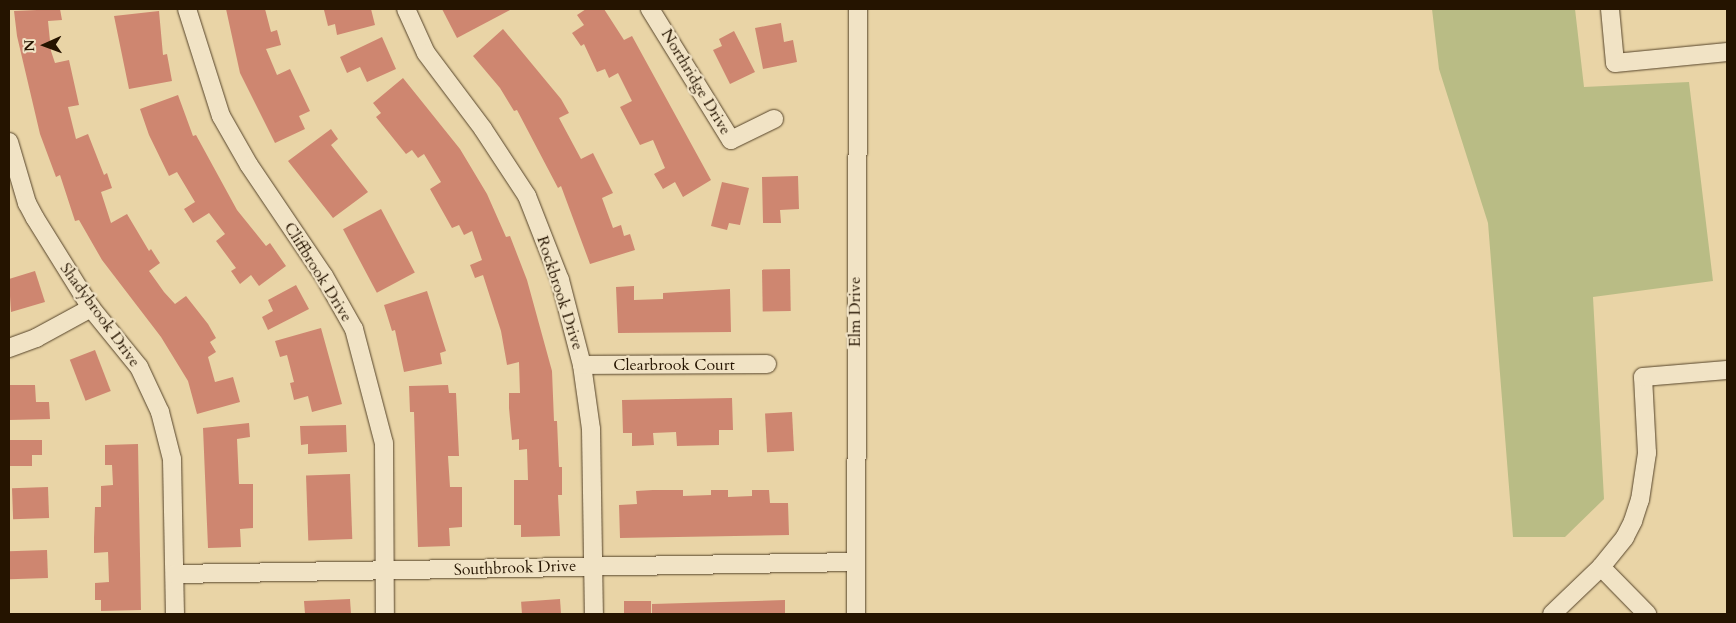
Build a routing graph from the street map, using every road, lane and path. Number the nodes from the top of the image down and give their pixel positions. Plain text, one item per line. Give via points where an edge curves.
1 (187, 9) edge
2 (406, 9) edge
3 (650, 9) edge
4 (858, 9) edge
5 (1610, 9) edge
6 (1727, 52) edge
7 (774, 119) dead end
8 (9, 142) edge
9 (91, 308) junction
10 (9, 348) edge
11 (766, 364) dead end
12 (582, 365) junction
13 (1727, 370) edge
14 (855, 562) junction
15 (593, 566) junction
16 (1601, 567) junction
17 (384, 572) junction
18 (174, 574) junction
19 (175, 614) edge
20 (385, 614) edge
21 (594, 614) edge
22 (856, 614) edge
23 (1552, 614) edge
24 (1647, 614) edge

1 - 17 street, Cliffbrook Drive via 221,116 249,165 324,276 354,329 384,443
2 - 12 street, Rockbrook Drive via 426,53 483,129 527,196 560,280
3 - 7 street, Northridge Drive via 731,140
4 - 14 street, Elm Drive
5 - 6 street via 1615,63
8 - 9 street, Shadybrook Drive via 27,204
9 - 10 street via 36,338
9 - 18 street, Shadybrook Drive via 139,367 160,412 172,459
11 - 12 street, Clearbrook Court
12 - 15 street, Rockbrook Drive via 591,429
13 - 16 street via 1643,377 1647,436 1640,500 1625,537
14 - 15 street, Southbrook Drive
14 - 22 street, Elm Drive
15 - 17 street, Southbrook Drive
15 - 21 street, Rockbrook Drive
16 - 23 street
16 - 24 street
17 - 18 street, Southbrook Drive
17 - 20 street, Cliffbrook Drive
18 - 19 street, Shadybrook Drive

